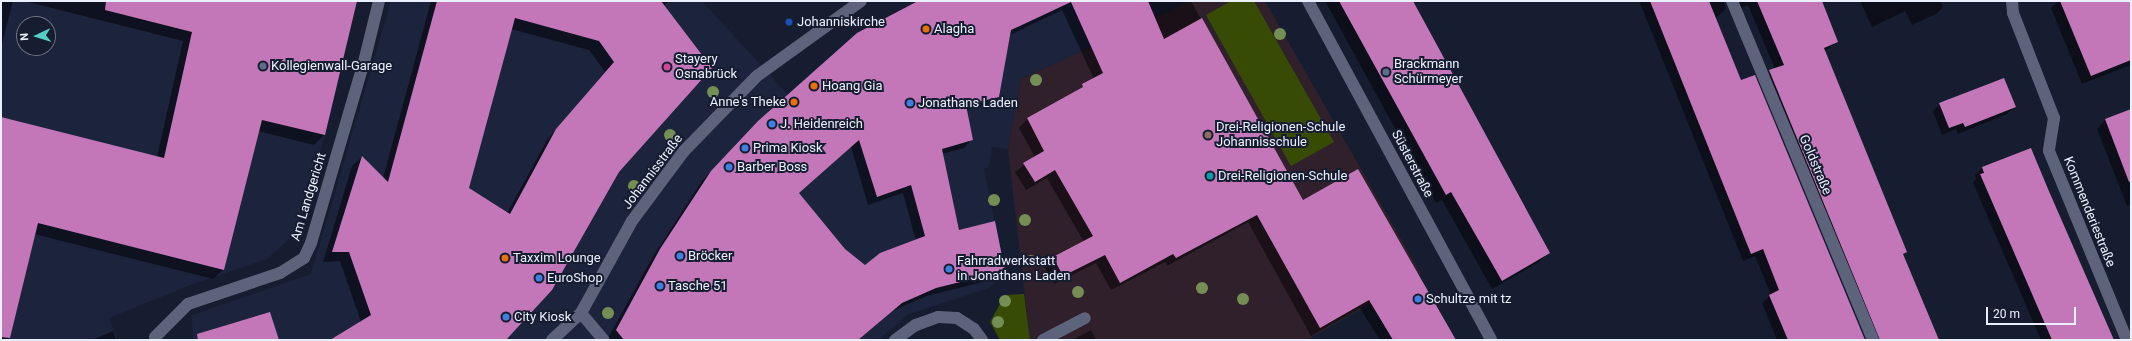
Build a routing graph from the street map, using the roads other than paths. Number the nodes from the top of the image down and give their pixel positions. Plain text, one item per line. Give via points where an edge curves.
1 (379, 1) edge
2 (861, 1) edge
3 (1308, 1) edge
4 (1732, 1) edge
5 (2012, 1) edge
6 (849, 4) edge
7 (581, 313) junction
8 (1085, 318) dead end
9 (155, 337) dead end
10 (552, 340) edge
11 (604, 340) edge
12 (895, 340) edge
13 (982, 340) edge
14 (1043, 340) edge
15 (1491, 340) edge
16 (1873, 340) edge
17 (2127, 340) edge

1 - 9 street, Am Landgericht via 362,70 311,243 304,258 280,273 188,304
2 - 6 street, Johannisstraße
3 - 15 street, Süsterstraße
4 - 16 street, Goldstraße
5 - 17 street, Kommenderiestraße via 2012,13 2054,118 2049,151
6 - 7 street, Johannisstraße via 757,76 684,151 632,222
7 - 10 street, Johannisstraße
7 - 11 street
8 - 14 street
12 - 13 street via 916,325 938,317 957,318 974,329

